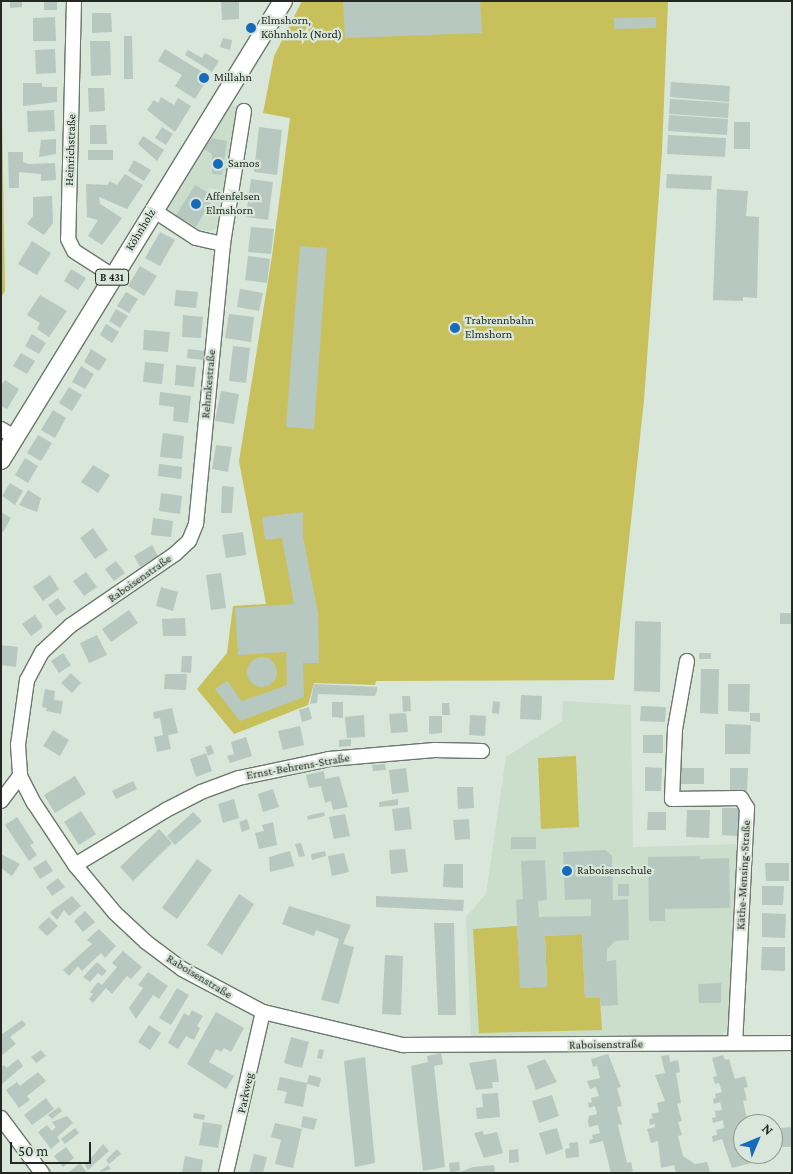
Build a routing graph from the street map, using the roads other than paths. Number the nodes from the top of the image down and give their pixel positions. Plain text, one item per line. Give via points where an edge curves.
1 (74, 1) edge
2 (279, 6) edge
3 (244, 111) dead end
4 (153, 210) junction
5 (223, 244) junction
6 (113, 276) junction
7 (8, 433) edge
8 (1, 460) edge
9 (196, 524) joint
10 (687, 661) dead end
11 (482, 751) dead end
12 (20, 776) junction
13 (1, 800) edge
14 (76, 865) junction
15 (263, 1012) junction
16 (736, 1042) junction
17 (792, 1043) edge
18 (1, 1118) edge
19 (42, 1173) edge
20 (226, 1173) edge

1 - 6 street, Heinrichstraße via 68,239 74,251
2 - 4 main road, Köhnholz / B 431
3 - 5 street, Rehmkestraße
4 - 5 street via 196,238
4 - 6 main road, Köhnholz / B 431
5 - 9 street, Rehmkestraße
6 - 7 main road, Köhnholz / B 431
7 - 8 main road, Köhnholz / B 431
9 - 12 street, Raboisenstraße via 189,541 174,554 70,626 42,652 27,680 20,717
10 - 16 street, Käthe-Mensing-Straße via 675,729 672,799 741,798 748,808
11 - 14 street, Ernst-Behrens-Straße via 435,750 329,759 239,778 166,810
12 - 13 street
12 - 14 street, Raboisenstraße via 34,804
14 - 15 street, Raboisenstraße via 115,913 146,942 182,969
15 - 16 street, Raboisenstraße via 403,1045 464,1047
15 - 20 street, Parkweg
16 - 17 street, Raboisenstraße
18 - 19 street

